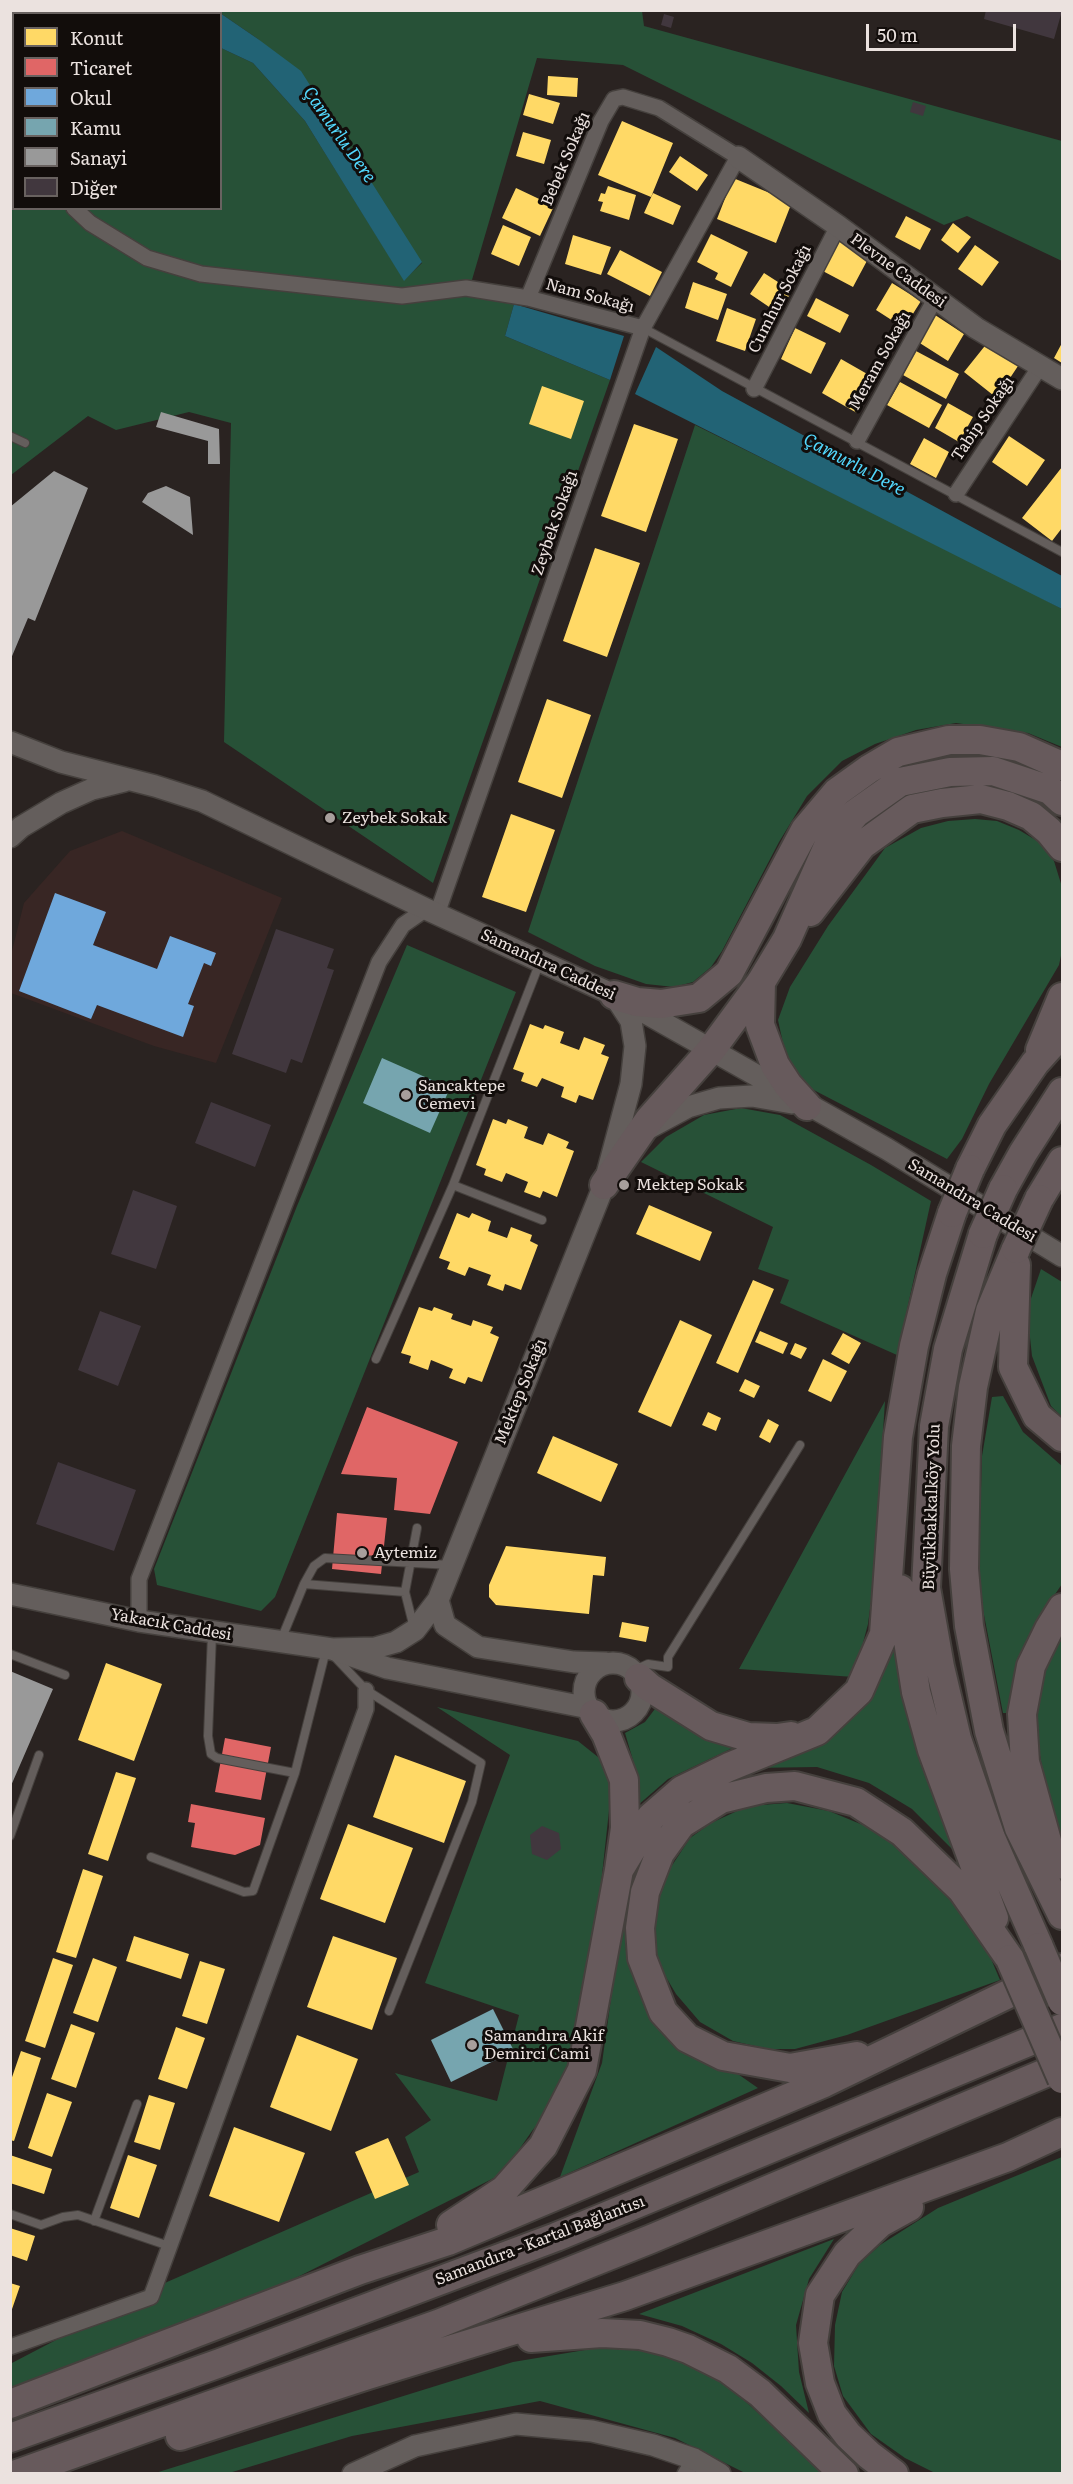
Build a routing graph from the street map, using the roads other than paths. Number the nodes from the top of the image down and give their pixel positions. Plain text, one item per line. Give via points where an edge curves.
1 (738, 157) junction
2 (76, 210) edge
3 (838, 226) junction
4 (528, 297) junction
5 (935, 299) junction
6 (643, 328) junction
7 (1041, 365) junction
8 (1062, 379) edge
9 (754, 389) junction
10 (10, 436) edge
11 (857, 441) junction
12 (25, 443) dead end
13 (956, 494) junction
14 (1062, 552) edge
15 (10, 742) edge
16 (1062, 766) edge
17 (128, 780) junction
18 (1062, 801) edge
19 (10, 837) edge
20 (1062, 847) edge
21 (431, 912) junction
22 (787, 939) junction
23 (540, 962) junction
24 (761, 982) junction
25 (614, 995) junction
26 (1062, 997) edge
27 (1062, 1033) edge
28 (711, 1050) junction
29 (1035, 1063) junction
30 (1062, 1092) edge
31 (807, 1106) junction
32 (640, 1132) junction
33 (1062, 1161) edge
34 (453, 1185) junction
35 (604, 1185) junction
36 (542, 1220) dead end
37 (1017, 1249) junction
38 (1062, 1256) edge
39 (376, 1359) dead end
40 (898, 1437) junction
41 (1062, 1437) edge
42 (800, 1445) dead end
43 (417, 1528) dead end
44 (410, 1562) junction
45 (452, 1565) junction
46 (304, 1584) junction
47 (14, 1591) edge
48 (405, 1592) junction
49 (438, 1600) junction
50 (1062, 1608) edge
51 (139, 1621) junction
52 (414, 1630) junction
53 (212, 1632) junction
54 (280, 1641) junction
55 (329, 1649) junction
56 (10, 1654) edge
57 (606, 1663) junction
58 (636, 1674) junction
59 (65, 1675) dead end
60 (366, 1690) junction
61 (591, 1711) junction
62 (817, 1731) junction
63 (39, 1755) dead end
64 (295, 1773) junction
65 (10, 1836) edge
66 (152, 1857) dead end
67 (619, 1870) junction
68 (1062, 1900) edge
69 (1062, 1915) edge
70 (1010, 1959) junction
71 (1062, 1968) edge
72 (1062, 2001) edge
73 (389, 2011) dead end
74 (951, 2021) junction
75 (1062, 2028) edge
76 (1062, 2066) edge
77 (1062, 2079) edge
78 (137, 2104) dead end
79 (1062, 2132) edge
80 (1008, 2157) junction
81 (10, 2214) edge
82 (94, 2221) junction
83 (170, 2246) junction
84 (360, 2270) junction
85 (10, 2348) edge
86 (368, 2375) junction
87 (10, 2404) edge
88 (10, 2438) edge
89 (689, 2467) edge
90 (17, 2474) edge
91 (67, 2474) edge
92 (352, 2474) edge
93 (720, 2474) edge
94 (844, 2474) edge
95 (894, 2474) edge

1 - 3 main road, Plevne Caddesi
1 - 4 street, Bebek Sokağı via 659,108 623,97 614,99 597,130
1 - 6 street, Zeybek Sokağı
2 - 4 street, Nam Sokağı via 147,258 201,274 402,296 466,288
3 - 5 main road, Plevne Caddesi
3 - 9 street, Cumhur Sokağı
4 - 6 street, Nam Sokağı
5 - 7 main road, Plevne Caddesi
5 - 11 street, Meram Sokağı
6 - 9 lane
6 - 21 street, Zeybek Sokağı
7 - 8 main road, Plevne Caddesi
7 - 13 street, Tabip Sokağı
9 - 11 lane
10 - 12 lane
11 - 13 lane
13 - 14 lane
15 - 17 main road via 61,762
16 - 25 highway via 1019,747 980,740 949,740 898,752 837,792 805,830 729,973 699,998 661,1004
17 - 19 main road, Samandıra Caddesi via 92,789 61,803
17 - 21 main road, Samandıra Caddesi via 202,801
18 - 22 highway via 1050,790 993,771 950,772 900,782 856,813 829,844
20 - 22 highway via 1030,816 981,799 912,810 862,845
21 - 23 main road, Samandıra Caddesi
21 - 51 street via 403,925 379,962 139,1579
22 - 24 highway
23 - 25 main road, Samandıra Caddesi
23 - 34 lane
24 - 28 highway
24 - 31 highway via 760,1025 775,1065
25 - 28 main road, Samandıra Caddesi
25 - 35 main road, Mektep Sokağı via 631,1021 634,1046 631,1084
26 - 29 highway
27 - 29 highway
28 - 31 main road, Samandıra Caddesi
28 - 32 highway
29 - 40 highway, bridge via 992,1125 952,1213 914,1347
30 - 72 highway, Büyükbakkalköy Yolu, bridge via 1003,1189 983,1234 948,1349 934,1426 926,1588 957,1739 992,1838
31 - 32 main road via 752,1096 719,1098 688,1107
31 - 38 main road, Samandıra Caddesi via 887,1149
32 - 35 highway
33 - 37 highway, Büyükbakkalköy Yolu, bridge via 1038,1199
34 - 36 lane
34 - 39 lane
35 - 45 main road, Mektep Sokağı
37 - 41 highway via 1013,1368 1037,1416
37 - 69 highway, Büyükbakkalköy Yolu via 990,1311 973,1387 966,1446 964,1569 969,1626 989,1731 1020,1828
40 - 62 highway via 884,1634 859,1691
40 - 70 highway via 900,1601 916,1692 936,1762
42 - 58 lane via 668,1657 668,1667 648,1664
43 - 44 lane
44 - 45 lane
44 - 46 lane via 325,1558 314,1566
44 - 48 lane
45 - 49 main road, Mektep Sokağı
46 - 48 lane
46 - 54 lane
47 - 51 main road, Yakacık Caddesi
48 - 52 lane
49 - 52 main road, Yakacık Caddesi
49 - 57 main road via 445,1625 478,1647
50 - 68 highway via 1031,1666 1022,1714 1025,1762
51 - 53 main road, Yakacık Caddesi
52 - 55 main road, Yakacık Caddesi via 396,1642 375,1648
53 - 54 main road, Yakacık Caddesi
53 - 64 lane via 207,1736 210,1754
54 - 55 main road, Yakacık Caddesi
55 - 60 lane
55 - 61 main road, Yakacık Caddesi via 387,1668
55 - 64 lane
56 - 59 lane
57 - 58 main road via 624,1665
57 - 61 main road via 597,1667 586,1681 585,1700
58 - 61 main road, Yakacık Caddesi via 642,1697 632,1714 614,1721 604,1720
58 - 62 highway via 649,1687 711,1726 748,1737 777,1738
60 - 73 lane via 481,1762 472,1802
60 - 83 street via 366,1709
61 - 67 highway via 606,1734 624,1780
62 - 67 highway via 682,1790 651,1817
63 - 65 lane
64 - 66 lane via 253,1891 244,1892
67 - 84 highway via 582,2070 543,2146 504,2190 447,2228
70 - 74 highway via 962,1890 902,1832 856,1802 795,1786 766,1788 721,1800 681,1824 660,1853 645,1892 640,1928 642,1958 663,2012 687,2038 723,2056 790,2068 864,2054
70 - 77 highway, bridge
71 - 74 highway
74 - 84 highway via 824,2083 448,2241
75 - 88 highway, Samandıra - Kartal Bağlantısı via 556,2237
76 - 90 highway via 438,2324
78 - 82 lane
79 - 80 highway
80 - 86 highway via 625,2296
80 - 95 highway via 880,2223 847,2254 820,2295 813,2343 819,2383 832,2414 848,2435
81 - 82 lane via 41,2225 78,2215
82 - 83 lane
83 - 85 street via 151,2297
84 - 87 highway
86 - 91 highway
86 - 94 highway via 525,2338 640,2335 668,2342 728,2369 760,2393
89 - 92 main road via 653,2445 592,2431 516,2424 415,2446
89 - 93 main road

